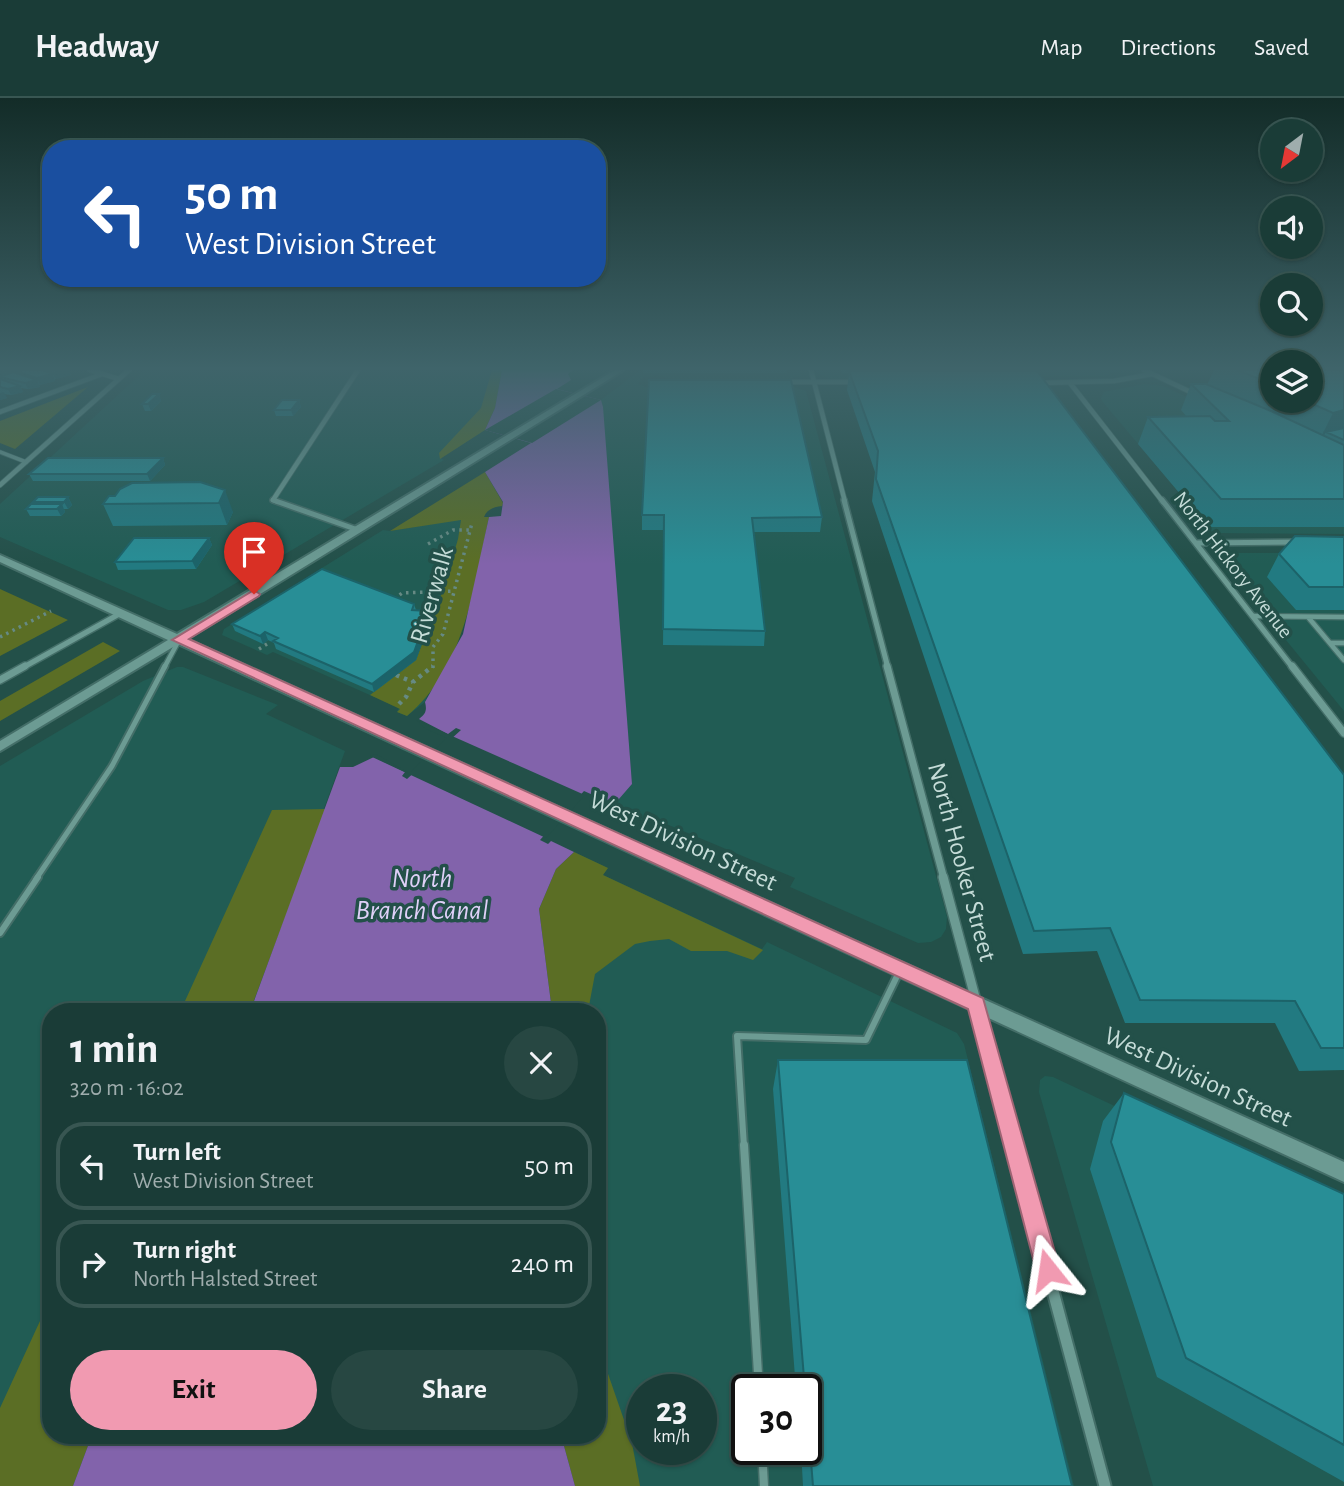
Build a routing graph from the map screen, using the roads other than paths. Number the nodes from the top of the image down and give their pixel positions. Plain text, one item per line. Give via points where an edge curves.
1 (57, 435) edge
2 (316, 435) edge
3 (513, 435) edge
4 (829, 435) edge
5 (1111, 435) edge
6 (0, 452) edge
7 (26, 462) junction
8 (0, 485) edge
9 (358, 530) junction
10 (1304, 542) edge
11 (1196, 543) junction
12 (0, 558) edge
13 (121, 613) junction
14 (1253, 617) junction
15 (1308, 617) junction
16 (1344, 617) edge
17 (179, 640) junction
18 (1331, 643) junction
19 (1344, 643) edge
20 (1344, 660) edge
21 (0, 680) edge
22 (1344, 733) edge
23 (0, 747) edge
24 (0, 933) edge
25 (900, 969) junction
26 (976, 1004) junction
27 (1344, 1172) edge
28 (757, 1374) edge
29 (763, 1465) edge
30 (764, 1486) edge
31 (1105, 1486) edge

1 - 7 street
2 - 9 street via 273,500
3 - 9 main road
4 - 26 street, North Hooker Street
5 - 11 street, North Hickory Avenue
6 - 7 lane
7 - 8 street
9 - 17 main road
10 - 11 street
11 - 14 street, North Hickory Avenue
12 - 13 main road, West Division Street
13 - 17 main road, West Division Street
13 - 21 street
14 - 15 lane
14 - 22 street, North Hickory Avenue
15 - 16 lane
15 - 18 lane
17 - 23 main road
17 - 24 lane via 112,766
17 - 25 main road, West Division Street
18 - 19 lane
18 - 20 lane
25 - 26 main road, West Division Street
25 - 28 lane via 866,1040 737,1036
26 - 27 main road, West Division Street
26 - 31 street, North Hooker Street
29 - 30 lane

